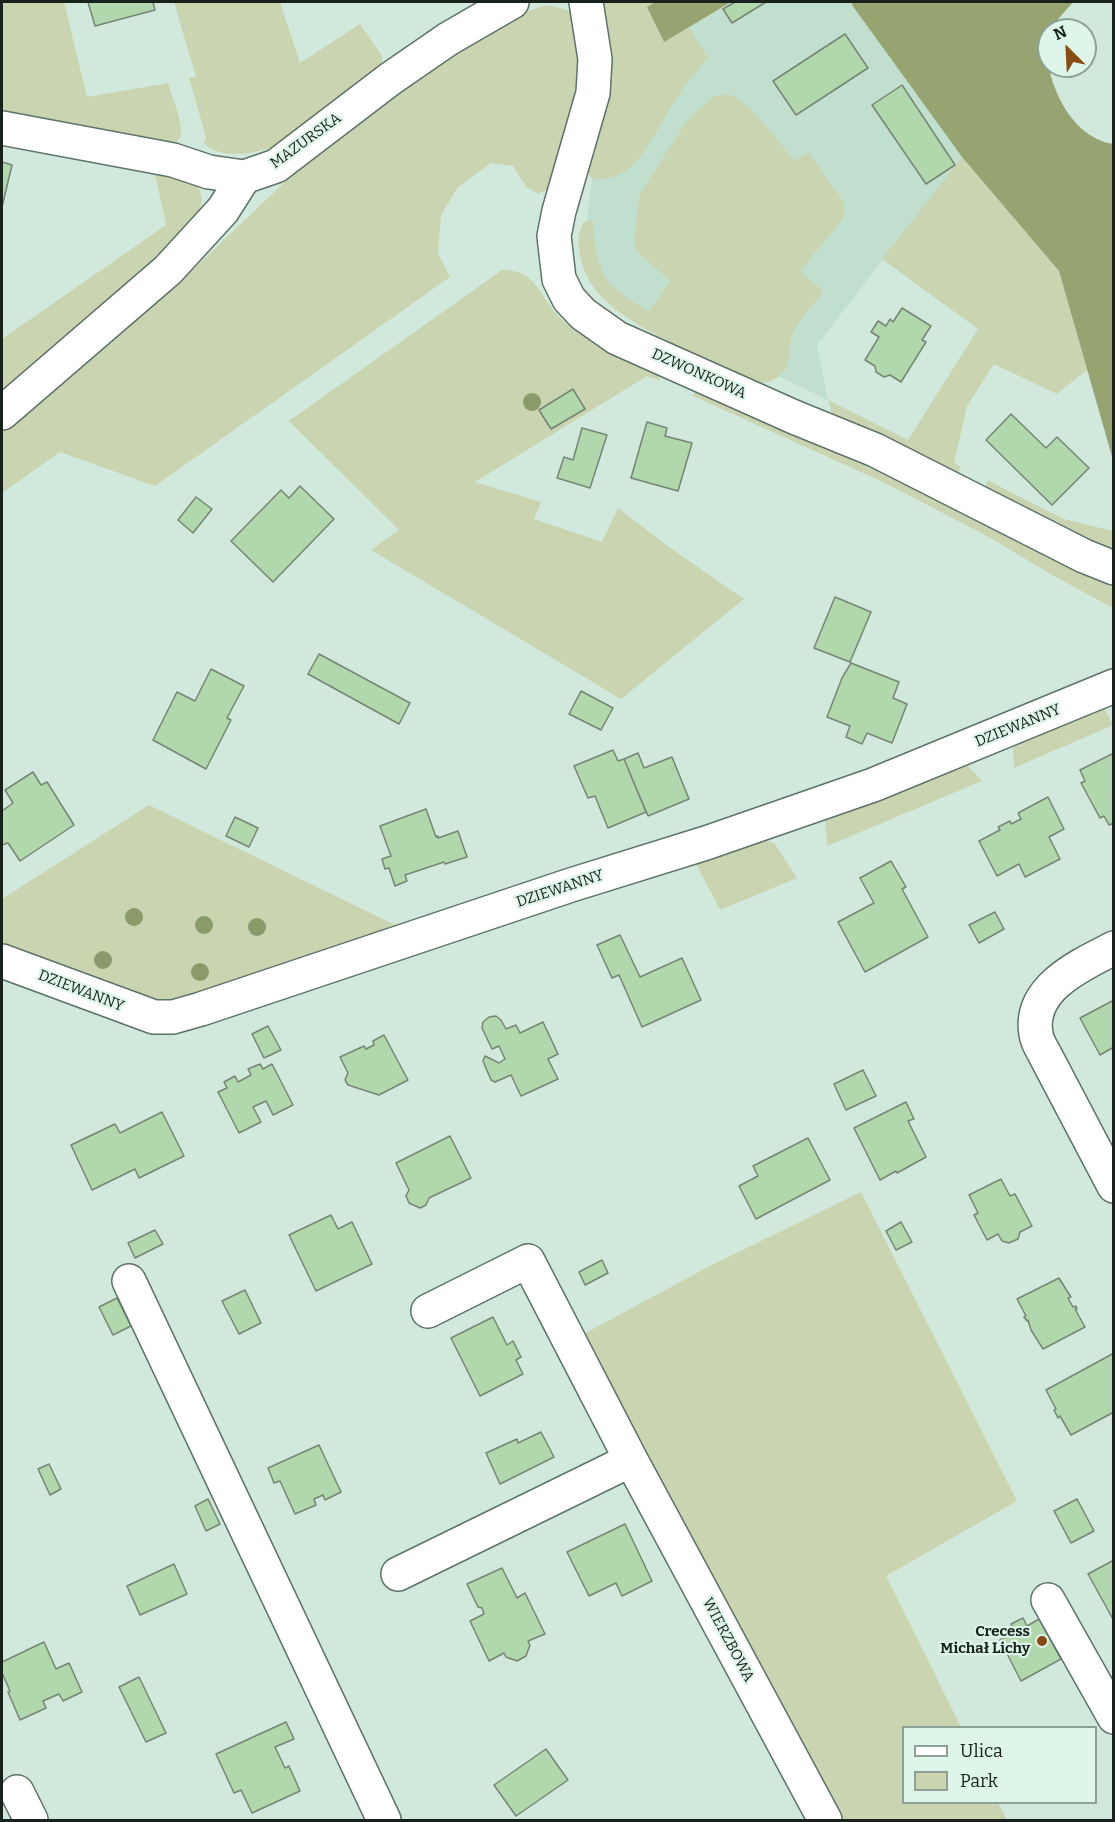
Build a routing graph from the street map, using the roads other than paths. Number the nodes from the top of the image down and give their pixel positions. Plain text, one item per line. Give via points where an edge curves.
1 (512, 2) edge
2 (586, 2) edge
3 (2, 128) edge
4 (244, 177) junction
5 (2, 413) edge
6 (1113, 568) edge
7 (1113, 686) edge
8 (1113, 948) edge
9 (2, 961) edge
10 (1113, 1186) edge
11 (129, 1281) dead end
12 (428, 1311) dead end
13 (631, 1460) junction
14 (398, 1574) dead end
15 (1048, 1600) dead end
16 (1113, 1717) edge
17 (384, 1821) edge
18 (825, 1821) edge

1 - 4 street, MAZURSKA via 390,79 276,166
2 - 6 street, DZWONKOWA via 594,58 593,93 554,236 559,279 569,299 617,338 875,450
3 - 4 street, MAZURSKA
4 - 5 street via 223,210 168,270
7 - 9 street, DZIEWANNY via 862,789 173,1017 154,1017
8 - 10 street via 1064,975 1046,995 1035,1019 1043,1052
11 - 17 street
12 - 13 street, WIERZBOWA via 528,1261
13 - 14 street
13 - 18 street, WIERZBOWA
15 - 16 street

